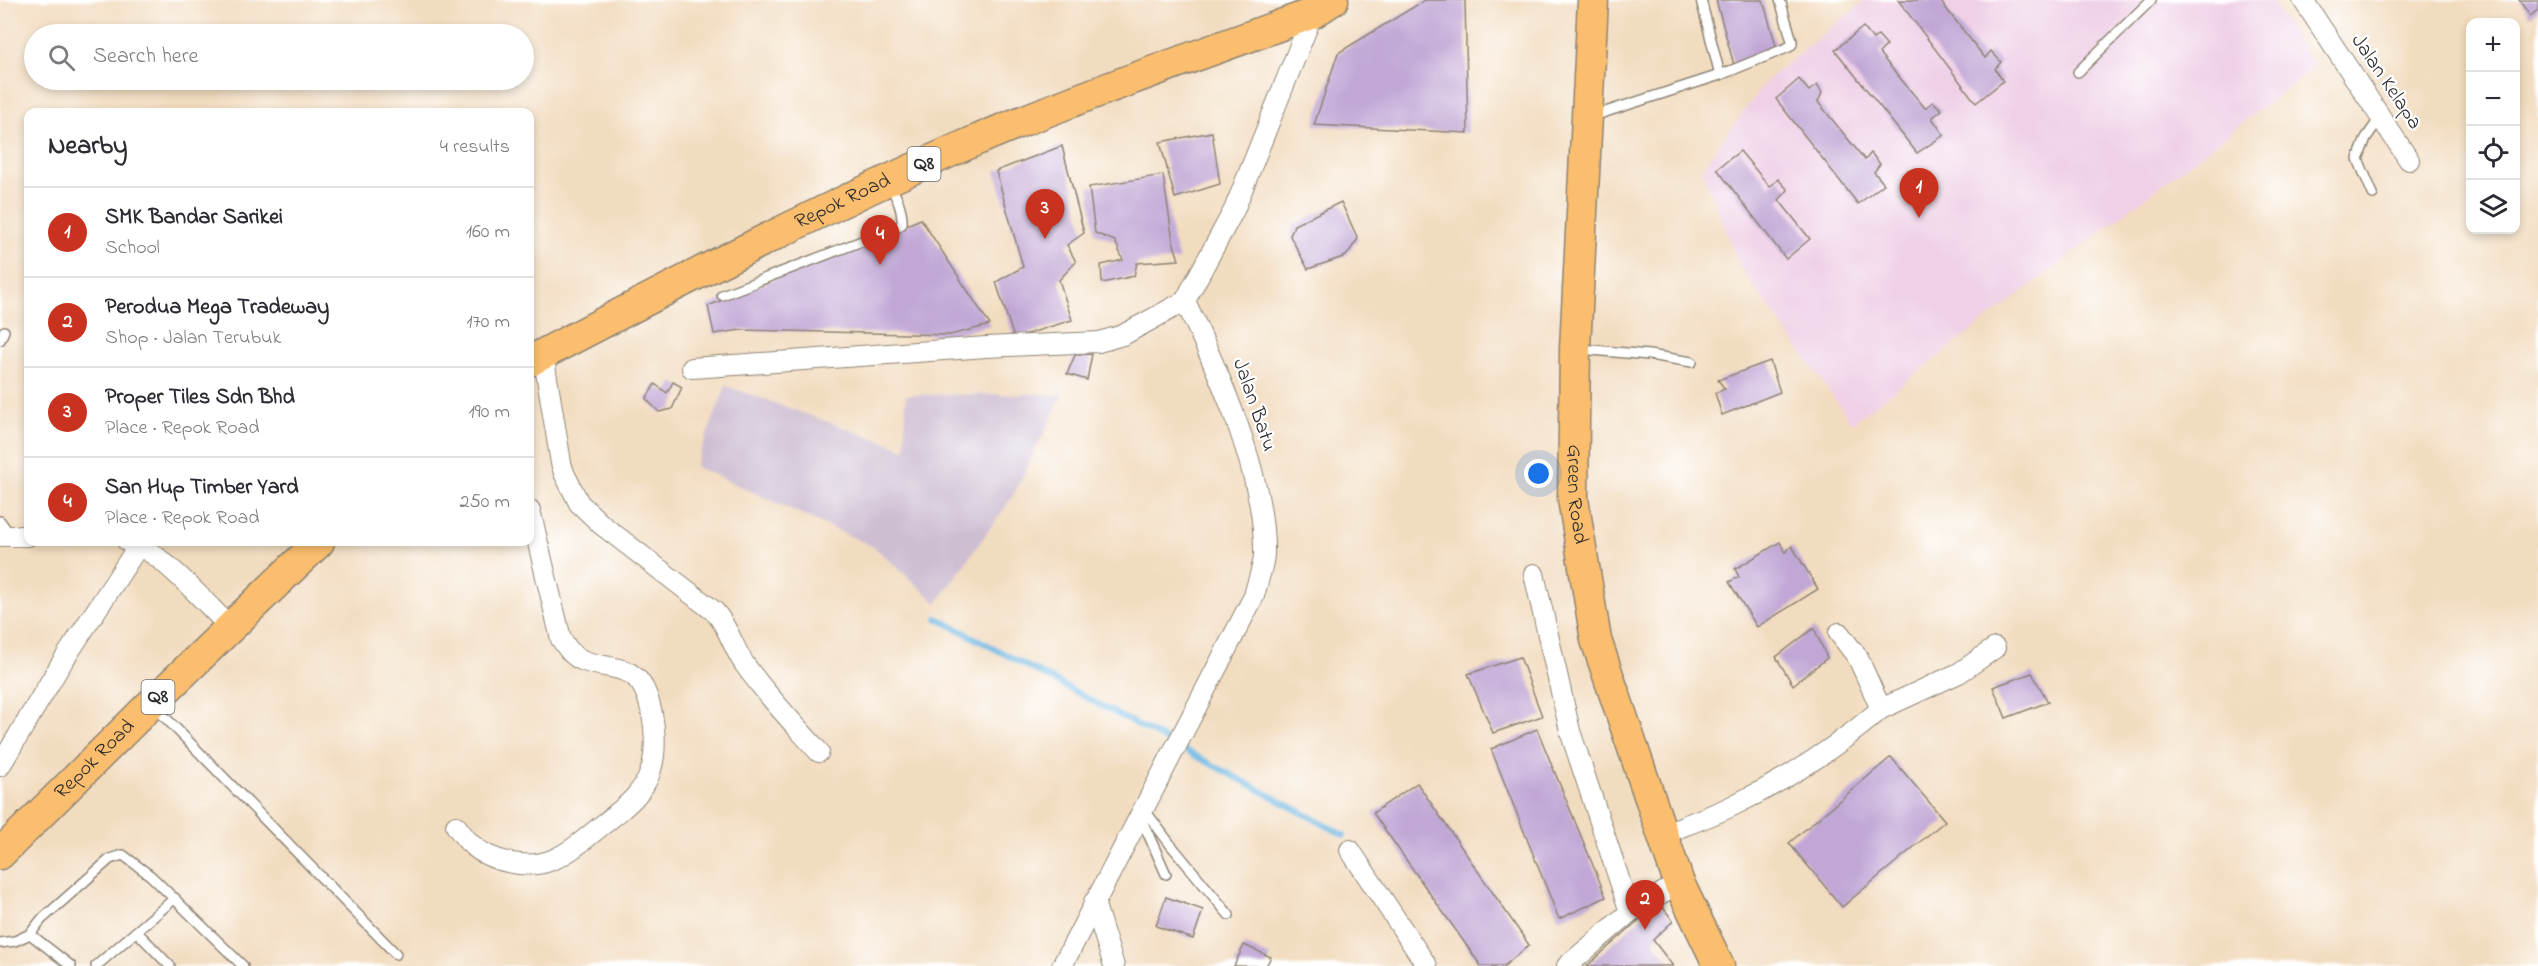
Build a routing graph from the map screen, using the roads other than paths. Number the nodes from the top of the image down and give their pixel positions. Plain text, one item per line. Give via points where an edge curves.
1 (1593, 0) edge
2 (1701, 0) edge
3 (1780, 0) edge
4 (2151, 0) edge
5 (2303, 0) edge
6 (1323, 7) edge
7 (2078, 72) dead end
8 (1720, 75) junction
9 (1588, 118) junction
10 (2380, 118) junction
11 (2409, 160) dead end
12 (887, 181) junction
13 (2373, 194) dead end
14 (722, 295) dead end
15 (1185, 301) junction
16 (4, 331) dead end
17 (0, 340) edge
18 (1575, 348) junction
19 (536, 357) edge
20 (1692, 362) dead end
21 (692, 368) dead end
22 (534, 527) edge
23 (134, 546) edge
24 (141, 546) edge
25 (315, 546) edge
26 (1534, 574) dead end
27 (230, 627) junction
28 (1839, 633) dead end
29 (1995, 648) dead end
30 (152, 703) junction
31 (1881, 710) junction
32 (819, 752) dead end
33 (0, 766) edge
34 (1142, 813) junction
35 (456, 826) dead end
36 (1660, 834) junction
37 (1350, 850) dead end
38 (0, 854) edge
39 (1166, 874) dead end
40 (1679, 883) junction
41 (175, 898) junction
42 (1094, 902) junction
43 (1630, 912) junction
44 (1229, 915) dead end
45 (137, 932) junction
46 (30, 934) junction
47 (0, 943) edge
48 (396, 954) dead end
49 (71, 966) edge
50 (96, 966) edge
51 (170, 966) edge
52 (243, 966) edge
53 (1062, 966) edge
54 (1114, 966) edge
55 (1427, 966) edge
56 (1567, 966) edge
57 (1719, 966) edge

1 - 9 main road, Green Road
2 - 8 lane
3 - 8 lane via 1792,44
4 - 7 lane
5 - 10 street, Jalan Kelapa
6 - 12 main road, Repok Road / Q8 via 1054,109
6 - 15 street via 1234,210
8 - 9 lane
9 - 18 main road, Green Road
10 - 11 street, Jalan Kelapa
10 - 13 lane via 2358,159
12 - 14 lane via 902,216 898,227
12 - 19 main road, Repok Road / Q8
15 - 21 street via 1123,335 1099,342
15 - 34 street, Jalan Batu via 1218,370 1247,457 1259,505 1264,557 1254,596
16 - 17 lane
18 - 20 lane
18 - 36 main road, Green Road via 1573,499 1596,640
19 - 32 street via 561,463 579,503 715,612 725,623 744,663
22 - 35 street via 561,639 583,661 624,669 638,680 647,696 654,756 650,774 627,805 552,860 533,865 486,855
23 - 33 street
24 - 27 street
25 - 27 main road, Repok Road / Q8
26 - 43 street via 1570,731
27 - 30 main road, Repok Road / Q8
28 - 31 street via 1858,658
29 - 31 street via 1959,673
30 - 38 main road, Repok Road / Q8
30 - 48 lane
31 - 36 street via 1779,781 1733,806
34 - 39 lane
34 - 42 street, Jalan Batu
34 - 44 lane
36 - 40 main road, Green Road
37 - 55 street
40 - 43 street
40 - 57 main road, Green Road
41 - 45 lane
41 - 46 lane via 123,855 110,859
41 - 52 lane
42 - 53 street, Jalan Batu
42 - 54 street
43 - 56 street
45 - 50 lane
45 - 51 lane
46 - 47 lane
46 - 49 lane

